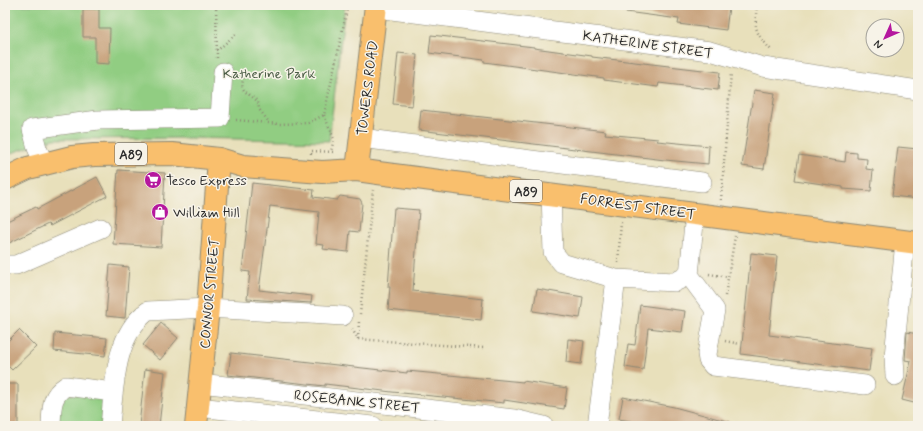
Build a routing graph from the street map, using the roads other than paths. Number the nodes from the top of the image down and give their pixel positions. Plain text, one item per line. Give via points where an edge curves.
1 (385, 7) edge
2 (223, 72) road end
3 (918, 90) edge
4 (361, 138) junction
5 (219, 159) junction
6 (44, 164) junction
7 (368, 171) junction
8 (5, 179) edge
9 (702, 182) dead end
10 (551, 194) junction
11 (695, 213) junction
12 (101, 228) dead end
13 (911, 242) edge
14 (5, 265) edge
15 (689, 275) junction
16 (616, 279) junction
17 (208, 308) junction
18 (343, 316) road end
19 (895, 376) dead end
20 (200, 383) junction
21 (865, 385) dead end
22 (113, 392) junction
23 (197, 417) edge
24 (509, 422) edge
25 (50, 426) edge
26 (110, 426) edge
27 (373, 426) edge
28 (544, 426) edge
29 (597, 426) edge

1 - 3 street, KATHERINE STREET via 710,51 763,67
1 - 4 main road, TOWERS ROAD
2 - 6 street via 220,118 98,120 32,129
4 - 7 main road, TOWERS ROAD
4 - 9 street
5 - 6 main road, FORREST STREET / A89 via 172,154 94,155
5 - 7 main road, FORREST STREET / A89 via 245,153 323,158
5 - 17 main road, CONNOR STREET
6 - 8 main road, FORREST STREET / A89 via 28,168
7 - 10 main road, FORREST STREET / A89
10 - 11 main road, FORREST STREET / A89
10 - 16 street via 553,252 562,263
11 - 13 main road, FORREST STREET / A89
11 - 15 street
12 - 14 street via 16,265
13 - 19 street via 894,357
15 - 16 street via 675,282
15 - 21 street via 715,310 707,354 713,366
16 - 29 street
17 - 18 street
17 - 20 main road, CONNOR STREET
17 - 22 street via 148,311 140,317 127,336 118,360
20 - 23 main road, CONNOR STREET
20 - 24 street, ROSEBANK STREET
22 - 25 street via 66,386 55,395
22 - 26 street
23 - 27 street, ROSEBANK STREET
24 - 28 street, ROSEBANK STREET

